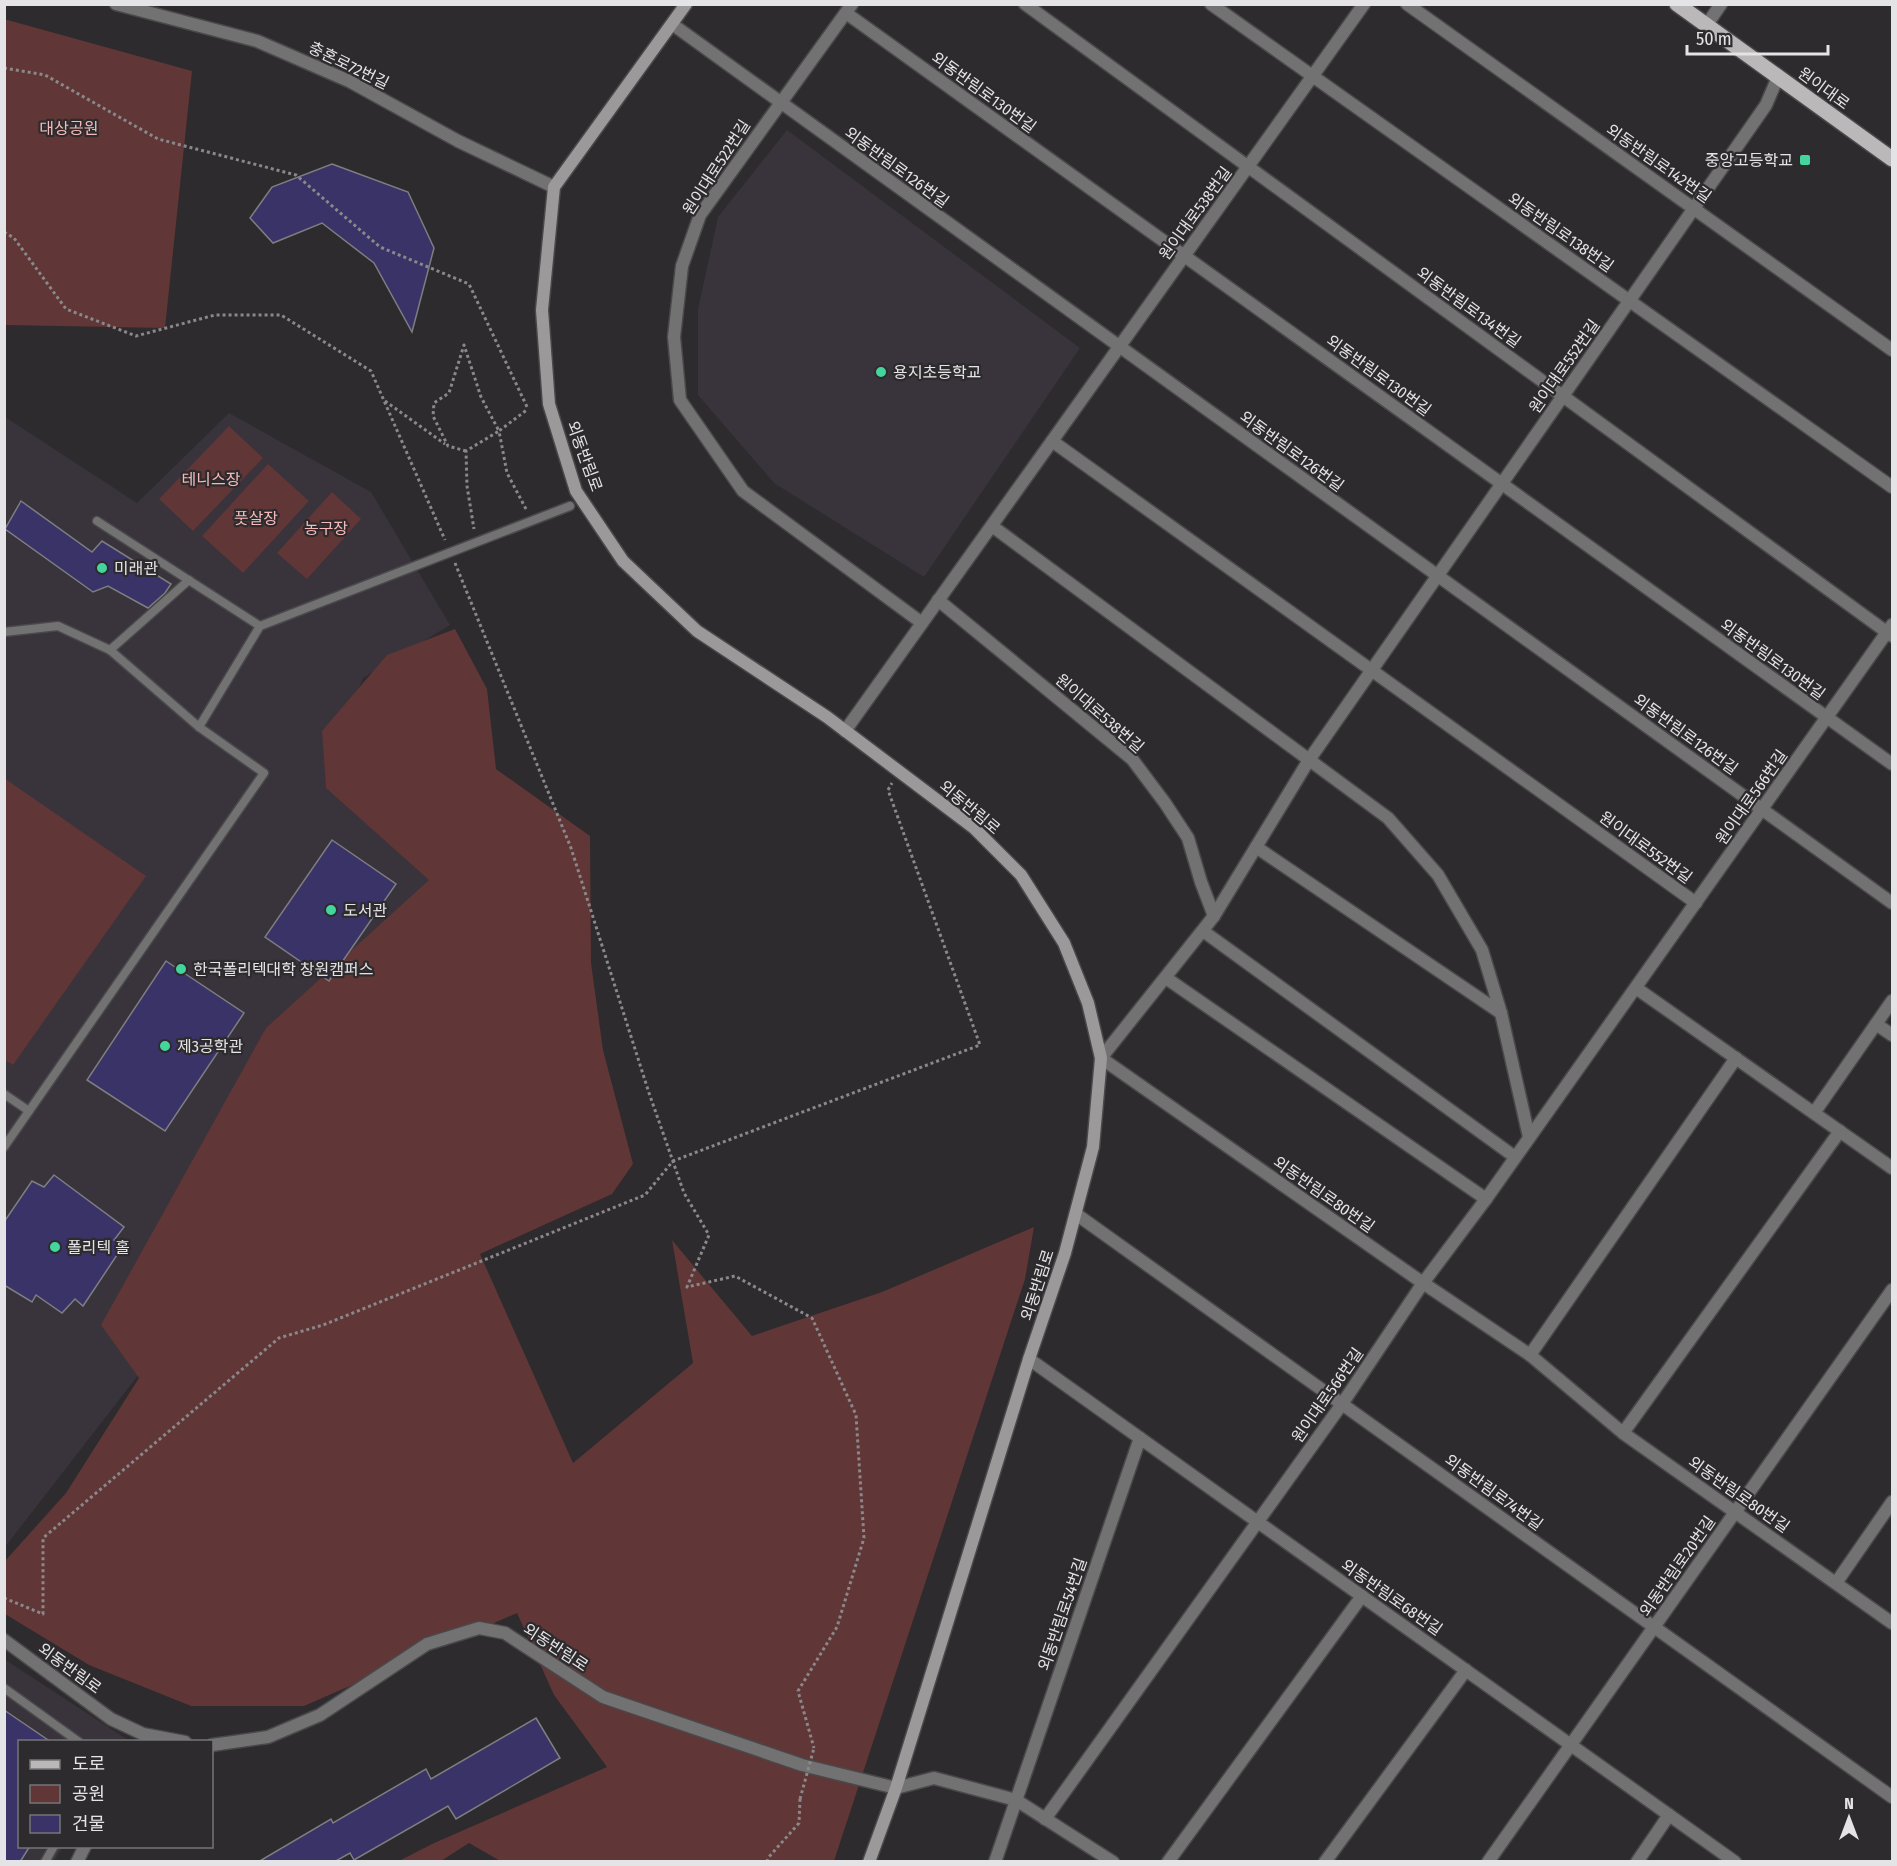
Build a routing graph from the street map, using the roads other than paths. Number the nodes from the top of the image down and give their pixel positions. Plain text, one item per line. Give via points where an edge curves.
1 (116, 4) edge
2 (686, 4) edge
3 (1025, 4) edge
4 (1211, 4) edge
5 (1364, 4) edge
6 (1407, 4) edge
7 (1677, 4) edge
8 (1721, 4) edge
9 (849, 9) edge
10 (672, 24) junction
11 (1706, 26) junction
12 (1313, 76) junction
13 (1778, 77) junction
14 (779, 102) junction
15 (1893, 159) edge
16 (1248, 167) junction
17 (554, 188) junction
18 (1694, 208) junction
19 (1184, 256) junction
20 (1630, 301) junction
21 (1119, 347) junction
22 (1893, 350) edge
23 (1563, 396) junction
24 (1052, 441) junction
25 (1502, 484) junction
26 (1893, 487) edge
27 (570, 506) dead end
28 (97, 520) dead end
29 (992, 525) junction
30 (1437, 576) junction
31 (189, 580) junction
32 (939, 600) junction
33 (922, 623) junction
34 (260, 626) junction
35 (1891, 631) edge
36 (4, 632) edge
37 (110, 650) junction
38 (1371, 670) junction
39 (1827, 717) junction
40 (199, 727) junction
41 (845, 730) junction
42 (1309, 759) junction
43 (1893, 764) edge
44 (1762, 809) junction
45 (1256, 847) junction
46 (1696, 903) junction
47 (1893, 903) edge
48 (1214, 916) junction
49 (1203, 931) junction
50 (1166, 978) junction
51 (1636, 988) junction
52 (1893, 1001) edge
53 (1501, 1013) junction
54 (1876, 1024) junction
55 (1893, 1035) edge
56 (1101, 1058) junction
57 (1736, 1058) junction
58 (4, 1094) edge
59 (29, 1111) junction
60 (1814, 1113) junction
61 (1840, 1131) junction
62 (1529, 1137) junction
63 (4, 1147) edge
64 (1515, 1157) junction
65 (1893, 1168) edge
66 (1486, 1198) junction
67 (1076, 1214) junction
68 (1423, 1283) junction
69 (1893, 1290) edge
70 (1530, 1355) junction
71 (1029, 1359) junction
72 (1342, 1404) junction
73 (1623, 1433) junction
74 (1140, 1438) junction
75 (1893, 1502) edge
76 (1736, 1512) junction
77 (1258, 1522) junction
78 (1836, 1583) junction
79 (1362, 1596) junction
80 (1893, 1623) edge
81 (1654, 1627) junction
82 (4, 1640) edge
83 (1466, 1670) junction
84 (4, 1688) edge
85 (141, 1738) edge
86 (76, 1740) edge
87 (163, 1740) edge
88 (213, 1745) edge
89 (1571, 1745) junction
90 (896, 1788) junction
91 (1893, 1797) edge
92 (1016, 1800) junction
93 (1669, 1815) junction
94 (1045, 1819) junction
95 (53, 1848) edge
96 (84, 1848) edge
97 (45, 1862) edge
98 (77, 1862) edge
99 (869, 1862) edge
100 (995, 1862) edge
101 (1113, 1862) edge
102 (1168, 1862) edge
103 (1324, 1862) edge
104 (1488, 1862) edge
105 (1636, 1862) edge
106 (1735, 1862) edge

1 - 17 street, 충혼로72번길 via 257,41 349,81
2 - 10 main road
3 - 16 street, 외동반림로134번길
4 - 12 street, 외동반림로138번길
5 - 12 street, 원이대로538번길
6 - 18 street, 외동반림로142번길
7 - 11 main road, 원이대로
8 - 11 street
9 - 14 street, 원이대로522번길
9 - 19 street, 외동반림로130번길
10 - 14 street, 외동반림로126번길
10 - 17 main road
11 - 13 main road, 원이대로
12 - 16 street, 원이대로538번길
12 - 20 street, 외동반림로138번길
13 - 15 main road, 원이대로
13 - 18 street, 원이대로552번길 via 1766,105
14 - 21 street, 외동반림로126번길
14 - 33 street, 원이대로522번길 via 700,214 682,266 674,337 680,400 743,491
16 - 19 street, 원이대로538번길
16 - 23 street, 외동반림로134번길
17 - 41 main road, 외동반림로 via 542,310 549,404 576,491 623,561 697,632
18 - 20 street, 원이대로552번길
18 - 22 street, 외동반림로142번길
19 - 21 street, 원이대로538번길
19 - 25 street, 외동반림로130번길
20 - 23 street, 원이대로552번길
20 - 26 street, 외동반림로138번길
21 - 24 street, 원이대로538번길
21 - 30 street, 외동반림로126번길
23 - 25 street, 원이대로552번길
23 - 35 street, 외동반림로134번길
24 - 29 street, 원이대로538번길
24 - 38 street
25 - 30 street, 원이대로552번길
25 - 39 street, 외동반림로130번길
27 - 34 lane
28 - 31 lane
29 - 32 street, 원이대로538번길
29 - 42 street
30 - 38 street, 원이대로552번길
30 - 44 street, 외동반림로126번길
31 - 34 lane
31 - 37 lane
32 - 33 street, 원이대로538번길
32 - 48 street, 원이대로538번길 via 1132,759 1188,838
33 - 41 street, 원이대로538번길
34 - 40 lane
35 - 39 street, 원이대로566번길
36 - 37 lane via 58,626
37 - 40 lane
38 - 42 street, 원이대로552번길
38 - 46 street, 원이대로552번길
39 - 43 street, 외동반림로130번길
39 - 44 street, 원이대로566번길
40 - 59 lane via 264,773
41 - 56 main road, 외동반림로 via 974,828 1021,875 1064,943 1088,1003
42 - 45 street, 원이대로552번길
42 - 53 street via 1388,818 1438,875 1482,950
44 - 46 street, 원이대로566번길
44 - 47 street, 외동반림로126번길
45 - 48 street, 원이대로552번길
45 - 53 street
46 - 51 street, 원이대로566번길
48 - 49 street, 원이대로552번길
49 - 50 street, 원이대로552번길
49 - 64 street
50 - 56 street, 원이대로552번길
50 - 66 street
51 - 57 street
51 - 62 street, 원이대로566번길
52 - 54 street
53 - 62 street
54 - 55 street
54 - 60 street
56 - 67 main road, 외동반림로 via 1093,1147
56 - 68 street, 외동반림로80번길
57 - 60 street
57 - 70 street
58 - 59 lane
59 - 63 lane
60 - 61 street
61 - 65 street
61 - 73 street
62 - 64 street, 원이대로566번길
64 - 66 street, 원이대로566번길
66 - 68 street, 원이대로566번길
67 - 71 main road, 외동반림로
67 - 72 street, 외동반림로74번길
68 - 70 street, 외동반림로80번길
68 - 72 street, 원이대로566번길
69 - 76 street, 외동반림로20번길
70 - 73 street, 외동반림로80번길
71 - 74 street, 외동반림로68번길
71 - 90 main road, 외동반림로
72 - 77 street, 원이대로566번길
72 - 81 street, 외동반림로74번길
73 - 76 street, 외동반림로80번길
74 - 77 street, 외동반림로68번길
74 - 92 street, 외동반림로54번길
75 - 78 street
76 - 78 street, 외동반림로80번길
76 - 81 street, 외동반림로20번길
77 - 79 street, 외동반림로68번길
77 - 94 street, 원이대로566번길
78 - 80 street, 외동반림로80번길
79 - 83 street, 외동반림로68번길
79 - 102 street
81 - 89 street, 외동반림로20번길
81 - 91 street, 외동반림로74번길
82 - 85 street, 외동반림로
83 - 89 street, 외동반림로68번길
83 - 103 street
84 - 86 lane
85 - 87 street, 외동반림로
88 - 90 street, 외동반림로 via 268,1737 320,1715 427,1644 479,1628 505,1633 603,1697 802,1765
89 - 93 street, 외동반림로68번길
89 - 104 street, 외동반림로20번길
90 - 92 street via 934,1778
90 - 99 main road, 외동반림로
92 - 94 street
92 - 100 street, 외동반림로54번길
93 - 105 street
93 - 106 street, 외동반림로68번길
94 - 101 street
95 - 97 lane
96 - 98 street

